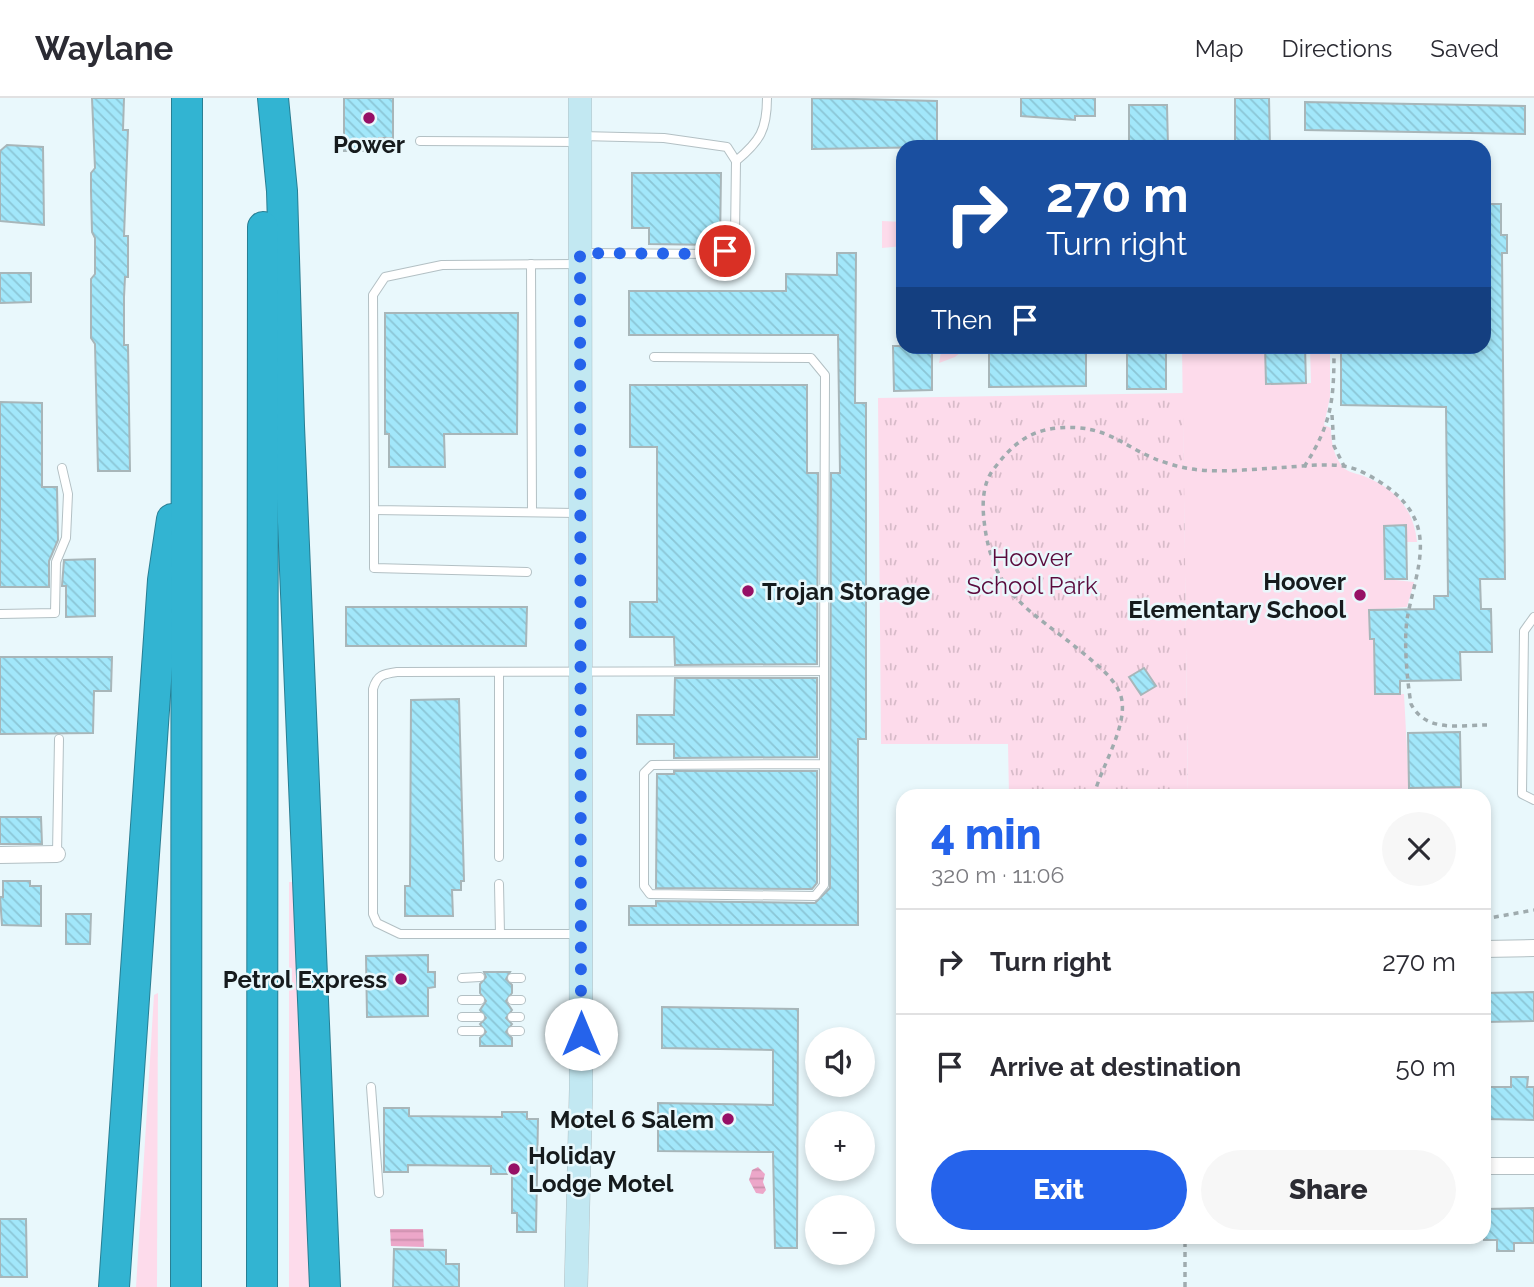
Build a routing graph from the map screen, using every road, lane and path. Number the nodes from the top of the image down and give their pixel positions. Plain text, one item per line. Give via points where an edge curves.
1 (187, 98) edge
2 (263, 98) edge
3 (273, 98) edge
4 (580, 98) edge
5 (767, 98) edge
6 (580, 139) junction
7 (420, 141) dead end
8 (736, 161) junction
9 (580, 258) junction
10 (531, 264) junction
11 (1334, 354) edge
12 (654, 357) dead end
13 (1331, 412) junction
14 (187, 422) junction
15 (1344, 466) junction
16 (1304, 467) junction
17 (62, 468) dead end
18 (374, 510) junction
19 (532, 512) junction
20 (580, 513) junction
21 (527, 572) dead end
22 (0, 614) edge
23 (1534, 617) edge
24 (824, 671) junction
25 (499, 672) junction
26 (580, 672) junction
27 (1487, 724) dead end
28 (59, 739) dead end
29 (824, 764) junction
30 (1097, 789) edge
31 (1534, 800) edge
32 (0, 855) edge
33 (57, 855) joint
34 (499, 857) dead end
35 (499, 884) dead end
36 (1534, 911) edge
37 (1491, 917) edge
38 (500, 934) junction
39 (581, 934) junction
40 (1534, 948) edge
41 (1491, 949) edge
42 (480, 977) dead end
43 (461, 978) dead end
44 (462, 1000) dead end
45 (480, 1000) dead end
46 (462, 1017) dead end
47 (480, 1017) dead end
48 (462, 1031) dead end
49 (480, 1031) dead end
50 (371, 1087) dead end
51 (1491, 1166) edge
52 (1534, 1166) edge
53 (379, 1193) dead end
54 (1185, 1244) edge
55 (114, 1287) edge
56 (186, 1287) edge
57 (262, 1287) edge
58 (325, 1287) edge
59 (576, 1287) edge
60 (1185, 1287) edge

1 - 14 highway
2 - 57 highway
3 - 58 highway via 282,191
4 - 6 main road
5 - 8 lane via 767,121 756,144
6 - 7 lane
6 - 8 lane via 706,142 727,147
6 - 9 main road
8 - 9 lane via 735,236 725,251
9 - 10 lane
9 - 20 main road
10 - 18 lane via 442,265 385,277 373,295
10 - 19 lane
11 - 13 path
12 - 24 lane via 811,358 825,375
13 - 15 path via 1334,446
13 - 16 path
14 - 55 highway via 163,580
14 - 56 highway
15 - 16 path
15 - 27 path via 1385,485 1404,500 1419,526 1419,564 1407,616 1408,688 1417,716 1434,725
16 - 30 path via 1184,468 1100,430 1058,428 1023,438 988,476 984,527 1007,591 1104,670 1120,692 1122,718
17 - 22 lane via 68,494 66,538 56,562 55,613
18 - 19 lane
18 - 21 lane via 374,568
19 - 20 lane
20 - 26 main road
23 - 31 lane via 1524,631 1522,794
24 - 26 lane
24 - 29 lane
25 - 26 lane
25 - 34 lane
25 - 38 lane via 397,672 376,679 373,914 385,929 400,934
26 - 39 main road
28 - 33 lane
29 - 29 lane via 824,885 815,896 650,894 645,886 644,773 652,765
32 - 33 street
35 - 38 lane
36 - 37 path
38 - 39 lane
39 - 59 main road
40 - 41 street
42 - 43 lane
44 - 45 lane
46 - 47 lane
48 - 49 lane
50 - 53 lane
51 - 52 street
54 - 60 path

